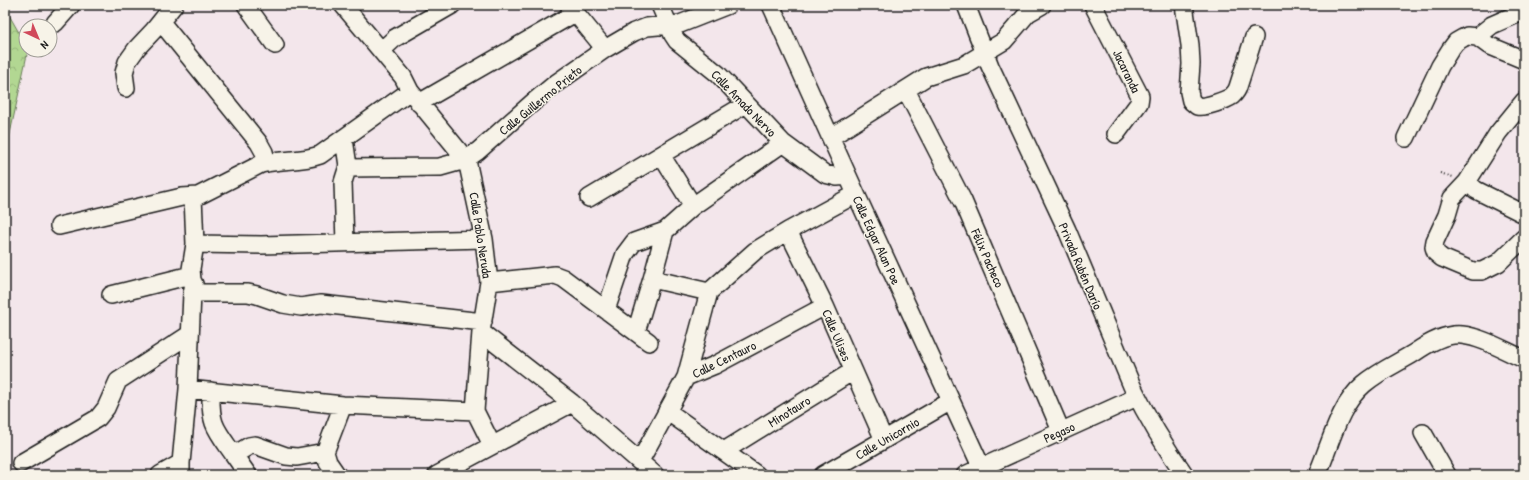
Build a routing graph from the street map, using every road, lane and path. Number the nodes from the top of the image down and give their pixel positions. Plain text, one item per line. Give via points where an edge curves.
1 (71, 5) edge
2 (174, 5) edge
3 (246, 5) edge
4 (343, 5) edge
5 (452, 5) edge
6 (660, 5) edge
7 (728, 5) edge
8 (771, 5) edge
9 (966, 5) edge
10 (1042, 5) edge
11 (1093, 5) edge
12 (1184, 5) edge
13 (572, 9) edge
14 (1524, 12) edge
15 (58, 20) edge
16 (161, 22) junction
17 (669, 26) junction
18 (1254, 37) dead end
19 (1477, 37) junction
20 (275, 45) dead end
21 (382, 50) junction
22 (605, 50) junction
23 (984, 52) junction
24 (1524, 60) edge
25 (126, 88) dead end
26 (906, 90) junction
27 (415, 97) junction
28 (1524, 101) edge
29 (746, 104) junction
30 (1116, 134) dead end
31 (831, 137) junction
32 (1406, 138) dead end
33 (344, 139) junction
34 (783, 143) junction
35 (660, 155) junction
36 (465, 160) junction
37 (267, 162) junction
38 (347, 168) junction
39 (848, 176) junction
40 (1467, 182) junction
41 (856, 194) junction
42 (194, 197) junction
43 (589, 198) dead end
44 (693, 206) junction
45 (1524, 214) edge
46 (59, 226) dead end
47 (665, 230) junction
48 (788, 231) junction
49 (1524, 238) edge
50 (484, 239) junction
51 (345, 243) junction
52 (195, 244) junction
53 (191, 275) junction
54 (652, 279) junction
55 (489, 282) junction
56 (709, 292) junction
57 (192, 293) junction
58 (111, 295) dead end
59 (825, 306) junction
60 (606, 310) junction
61 (482, 327) junction
62 (190, 334) junction
63 (1524, 359) edge
64 (853, 371) junction
65 (686, 377) junction
66 (188, 389) junction
67 (211, 391) junction
68 (1137, 397) junction
69 (951, 401) junction
70 (572, 403) junction
71 (343, 405) junction
72 (475, 411) junction
73 (667, 411) junction
74 (1062, 431) junction
75 (1423, 433) dead end
76 (884, 440) junction
77 (492, 445) junction
78 (724, 451) junction
79 (325, 452) junction
80 (234, 455) junction
81 (640, 461) junction
82 (21, 464) dead end
83 (181, 469) edge
84 (983, 471) edge
85 (160, 475) edge
86 (248, 475) edge
87 (337, 475) edge
88 (437, 475) edge
89 (656, 475) edge
90 (758, 475) edge
91 (823, 475) edge
92 (965, 475) edge
93 (1185, 475) edge
94 (1317, 475) edge
95 (1447, 475) edge

1 - 15 street
2 - 16 street
3 - 20 street
4 - 21 street, Calle Pablo Neruda
5 - 21 street via 395,38
6 - 17 street, Calle Amado Nervo
7 - 17 street, Calle Guillermo Prieto
8 - 31 street, Calle Edgar Alan Poe
9 - 23 street, Privada Rubén Darío
10 - 23 street via 1028,13 1006,39
11 - 30 street, Jacaranda via 1140,96 1139,103
12 - 18 street via 1190,45 1189,92 1191,101 1197,106 1206,106 1234,94
13 - 22 street
13 - 27 street
14 - 19 street via 1492,25
16 - 25 street via 127,62 124,73
16 - 37 street via 259,143
17 - 22 street, Calle Guillermo Prieto via 640,29
17 - 29 street, Calle Amado Nervo via 677,40 718,74
19 - 24 street via 1488,45
19 - 32 street via 1467,36 1456,42 1450,50
21 - 27 street, Calle Pablo Neruda
22 - 36 street, Calle Guillermo Prieto via 555,84
23 - 26 street via 964,65 931,74
23 - 68 street, Privada Rubén Darío via 1067,230
26 - 31 street
26 - 74 street, Félix Pacheco via 963,201
27 - 33 street
27 - 36 street, Calle Pablo Neruda
28 - 40 street via 1498,133
29 - 34 street, Calle Amado Nervo
29 - 35 street
31 - 39 street, Calle Edgar Alan Poe
33 - 37 street via 314,158
33 - 38 street
34 - 39 street, Calle Amado Nervo via 826,174
34 - 44 street
35 - 43 street
35 - 44 street
36 - 38 street, Calle Guillermo Prieto via 440,167
36 - 50 street, Calle Pablo Neruda via 471,175
37 - 42 street
38 - 51 street via 343,182
39 - 41 street, Calle Edgar Alan Poe
40 - 45 street via 1476,190
40 - 49 street via 1452,198 1435,241 1434,247 1439,256 1473,271 1482,271 1498,263
41 - 48 street
41 - 69 street, Calle Edgar Alan Poe
42 - 46 street via 182,197
42 - 52 street
44 - 47 street
47 - 54 street
47 - 60 street via 634,242 629,248
48 - 56 street via 756,251
48 - 59 street, Calle Ulises
50 - 51 street
50 - 55 street, Calle Pablo Neruda
51 - 52 street
52 - 53 street
53 - 57 street via 194,284
53 - 58 street
54 - 56 street
54 - 60 street via 642,337
55 - 60 street via 555,275 563,278
55 - 61 street, Calle Pablo Neruda
56 - 65 street
57 - 61 street via 248,293 301,307 321,304
57 - 62 street
59 - 64 street, Calle Ulises
59 - 65 street, Calle Centauro via 715,365
61 - 70 street
61 - 72 street, Calle Pablo Neruda
62 - 66 street
62 - 82 street via 118,381 106,408 98,418
63 - 94 street via 1472,337 1456,334 1430,343 1365,383 1356,392 1342,413
64 - 76 street, Calle Ulises
64 - 78 street, Minotauro
65 - 73 street, Calle Centauro
66 - 67 street
66 - 83 street
67 - 71 street
67 - 80 street via 213,424
68 - 74 street, Pegaso
68 - 93 street, Privada Rubén Darío
69 - 76 street, Calle Unicornio
69 - 84 street, Calle Edgar Alan Poe
70 - 77 street
70 - 81 street
71 - 72 street
71 - 79 street
72 - 77 street
73 - 78 street
73 - 81 street, Calle Centauro
74 - 84 street, Pegaso
75 - 95 street
76 - 91 street, Calle Unicornio
77 - 88 street
78 - 90 street
79 - 80 street via 297,457 286,456 255,444
79 - 87 street
80 - 86 street
81 - 89 street
83 - 85 street
84 - 92 street, Pegaso

